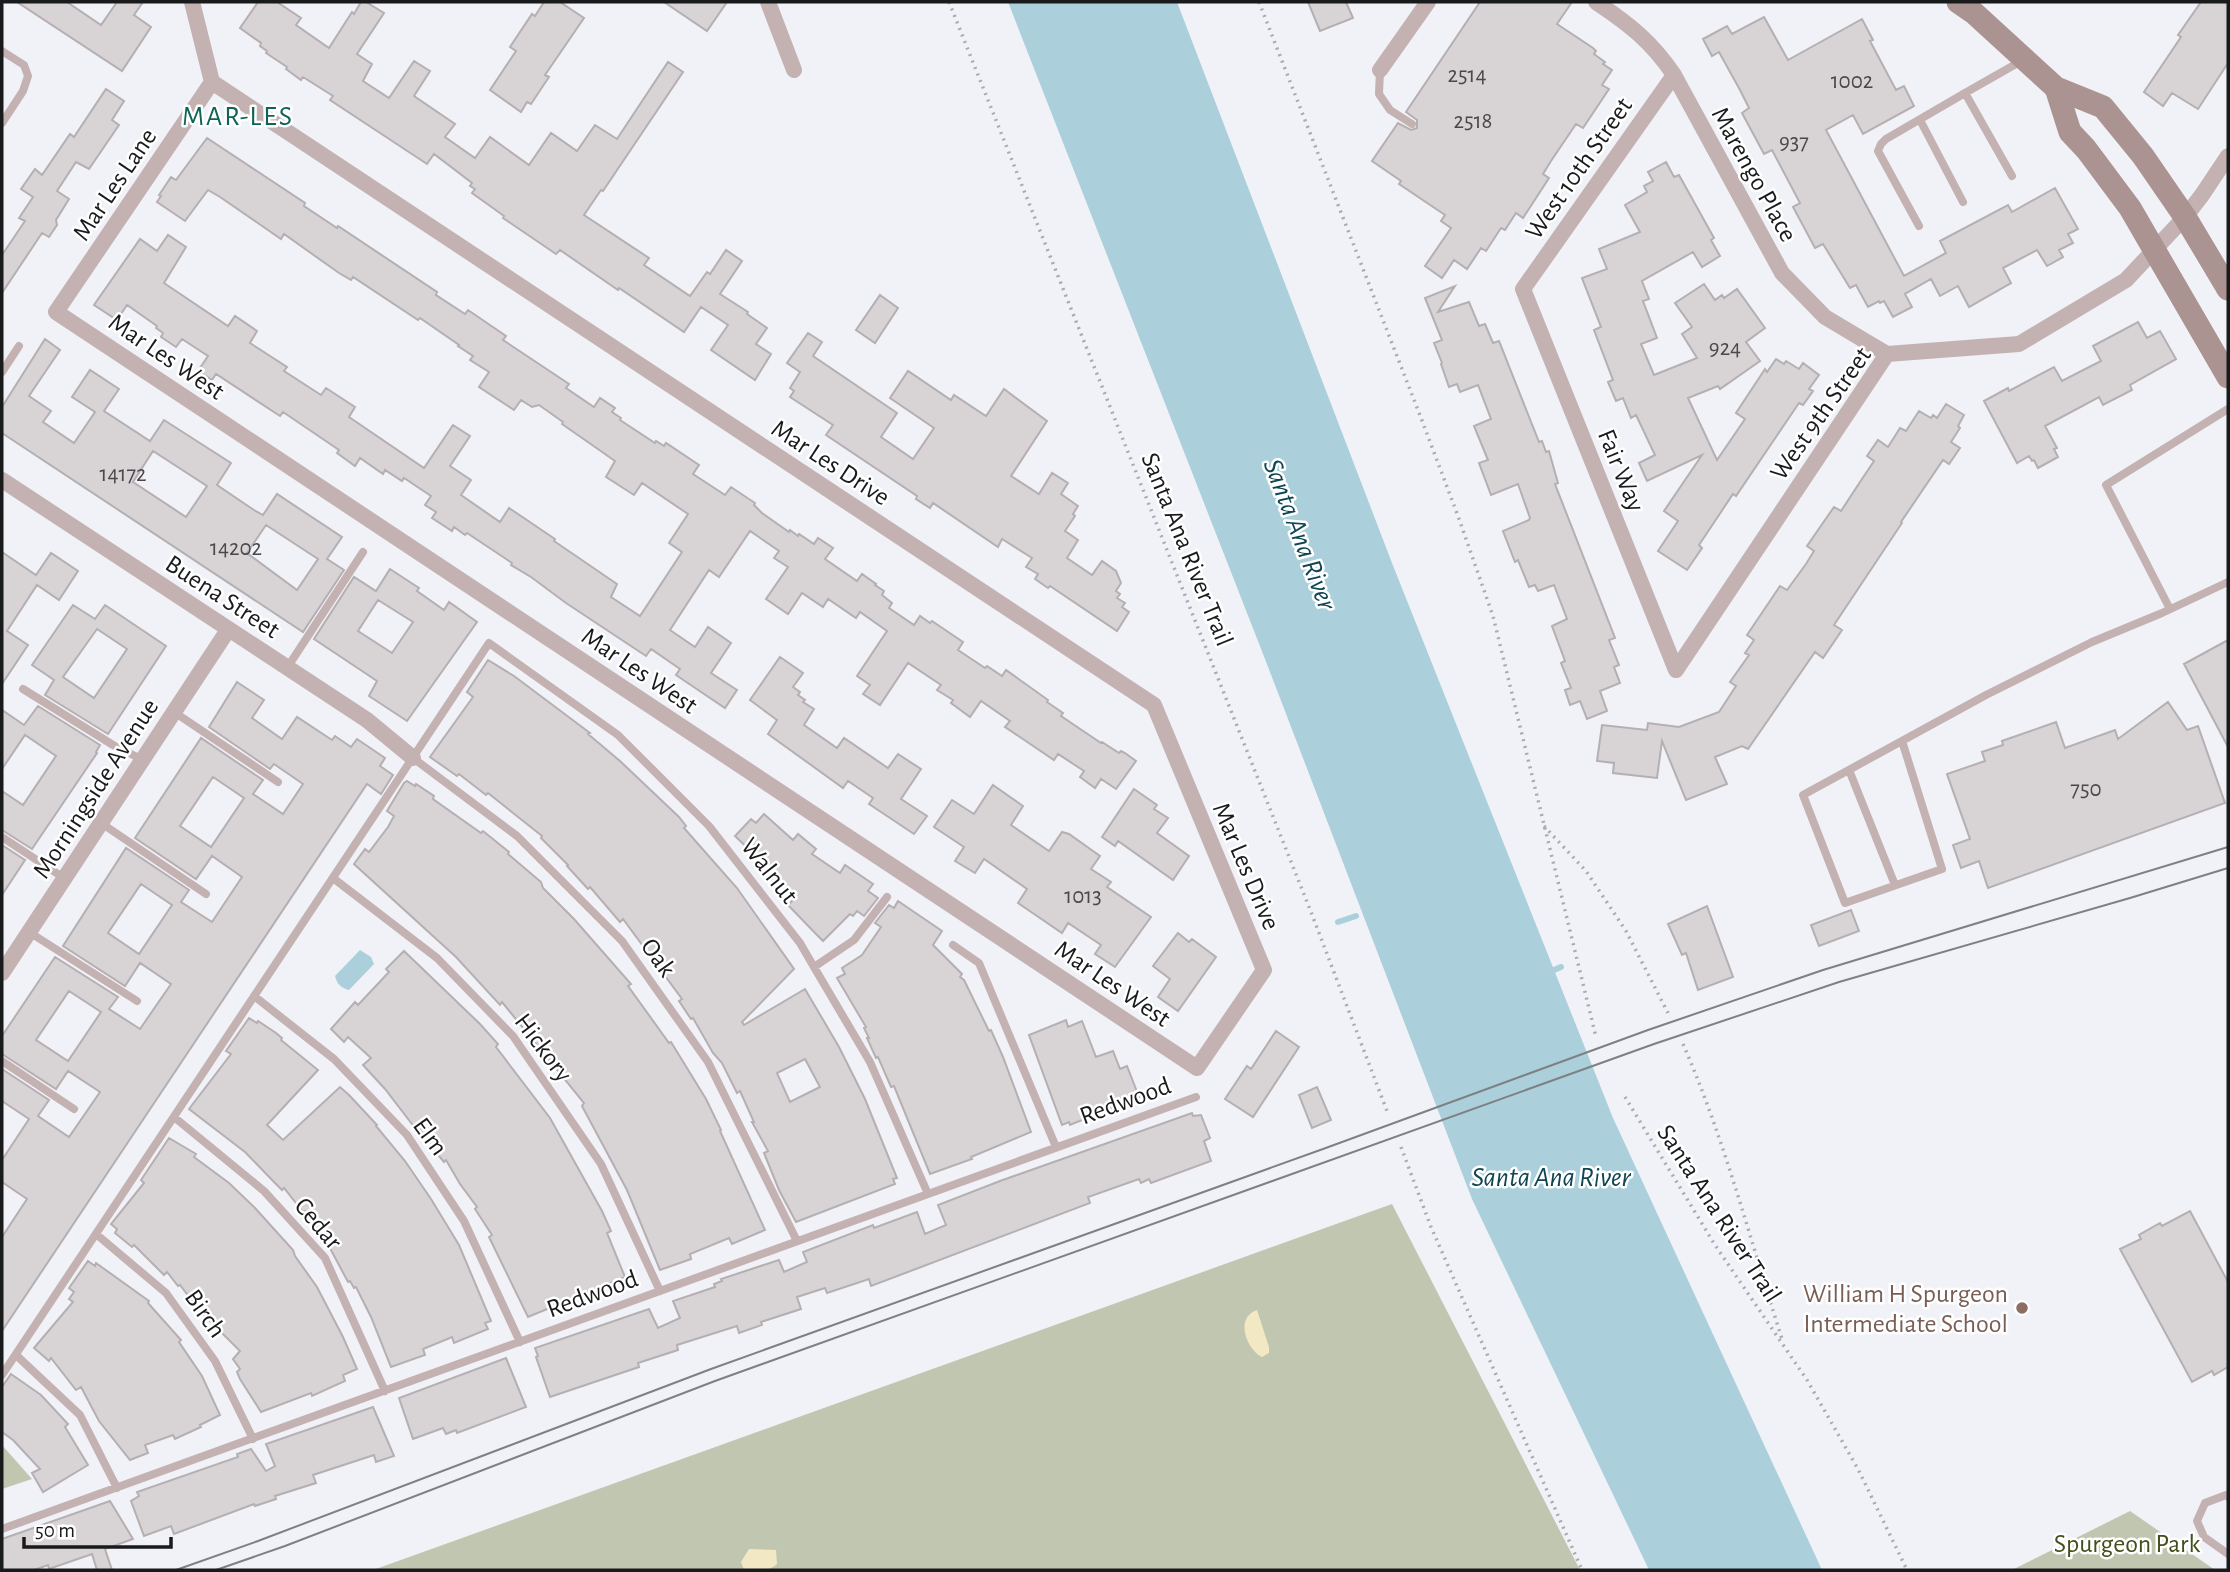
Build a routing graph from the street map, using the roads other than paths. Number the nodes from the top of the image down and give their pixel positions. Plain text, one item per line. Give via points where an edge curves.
1 (192, 2) edge
2 (768, 2) edge
3 (1427, 2) edge
4 (1596, 2) edge
5 (1958, 2) edge
6 (2, 51) edge
7 (2026, 59) junction
8 (794, 70) dead end
9 (1380, 70) joint
10 (1674, 75) junction
11 (212, 82) junction
12 (2056, 88) junction
13 (1965, 93) junction
14 (1920, 120) junction
15 (2, 122) edge
16 (1412, 124) dead end
17 (2228, 156) edge
18 (2012, 176) dead end
19 (1963, 202) dead end
20 (2185, 217) junction
21 (1919, 226) dead end
22 (2156, 250) junction
23 (1523, 289) joint
24 (2228, 289) edge
25 (56, 312) joint
26 (19, 346) dead end
27 (1887, 354) junction
28 (2, 372) edge
29 (2228, 377) edge
30 (2228, 408) edge
31 (2, 480) edge
32 (363, 552) dead end
33 (2228, 582) edge
34 (2170, 609) junction
35 (229, 630) junction
36 (287, 668) junction
37 (1676, 670) joint
38 (23, 689) dead end
39 (174, 712) junction
40 (1902, 741) junction
41 (413, 758) junction
42 (142, 760) junction
43 (1849, 770) junction
44 (278, 782) dead end
45 (101, 823) junction
46 (2, 837) edge
47 (64, 878) junction
48 (333, 878) junction
49 (1895, 885) junction
50 (206, 894) dead end
51 (887, 897) dead end
52 (29, 932) junction
53 (953, 945) dead end
54 (814, 967) junction
55 (2, 973) edge
56 (254, 996) junction
57 (137, 1001) dead end
58 (2, 1061) edge
59 (1197, 1068) joint
60 (1196, 1097) dead end
61 (74, 1109) dead end
62 (174, 1117) junction
63 (1056, 1147) junction
64 (929, 1194) junction
65 (96, 1234) junction
66 (797, 1241) junction
67 (660, 1291) junction
68 (520, 1342) junction
69 (16, 1355) junction
70 (2, 1376) edge
71 (385, 1391) junction
72 (253, 1438) junction
73 (117, 1488) junction
74 (2228, 1497) edge
75 (2, 1529) edge
76 (2228, 1554) edge

1 - 11 street
2 - 8 street
3 - 9 street
4 - 10 street, Marengo Place via 1639,33
5 - 7 main road
6 - 15 lane via 24,65 29,76
7 - 12 main road
7 - 13 lane
9 - 16 lane via 1379,94 1391,110
10 - 23 street, West 10th Street
10 - 27 street, Marengo Place via 1782,273 1825,317
11 - 25 street, Mar Les Lane
11 - 59 street, Mar Les Drive via 1154,705 1264,970
12 - 20 main road via 2103,107
12 - 22 main road via 2070,132 2108,178
13 - 14 lane
13 - 18 lane
14 - 19 lane
14 - 21 lane via 1886,139 1878,151
17 - 20 street, West 9th Street
20 - 22 street, West 9th Street
20 - 24 main road
22 - 27 street, West 9th Street via 2126,280 2019,344
22 - 29 main road
23 - 37 street, Fair Way
25 - 59 street, Mar Les West
26 - 28 lane
27 - 37 street, West 9th Street
30 - 34 lane via 2106,485
31 - 35 street, Buena Street
32 - 36 lane
33 - 34 lane
34 - 40 lane via 2092,642
35 - 36 street, Buena Street
35 - 39 street, Morningside Avenue
36 - 41 street, Buena Street via 367,720
38 - 42 lane
39 - 42 street, Morningside Avenue
39 - 44 lane
40 - 43 lane
40 - 49 lane via 1941,869
41 - 48 lane
41 - 54 lane, Walnut via 489,643 618,735 700,817
41 - 66 lane, Oak via 517,836 622,941 708,1062
42 - 45 street, Morningside Avenue
43 - 49 lane
43 - 49 lane via 1803,794 1845,903
45 - 47 street, Morningside Avenue
45 - 50 lane
46 - 47 lane
47 - 52 street, Morningside Avenue
48 - 56 lane
48 - 67 lane, Hickory via 437,958 513,1036 601,1164
51 - 54 lane via 854,940
52 - 55 street, Morningside Avenue
52 - 57 lane
53 - 63 lane via 979,963
54 - 64 lane, Walnut via 870,1062
56 - 62 lane
56 - 68 lane, Elm via 334,1059 407,1135 464,1221
58 - 61 lane
60 - 63 lane, Redwood
62 - 65 lane
62 - 71 lane, Cedar via 264,1191 325,1258
63 - 64 lane, Redwood
64 - 66 lane, Redwood
65 - 69 lane
65 - 72 lane, Birch via 166,1293 215,1361
66 - 67 lane, Redwood
67 - 68 lane, Redwood
68 - 71 lane, Redwood
69 - 70 lane
69 - 73 lane via 80,1415
71 - 72 lane, Redwood
72 - 73 lane, Redwood
73 - 75 lane, Redwood
74 - 76 lane via 2205,1503 2197,1521 2204,1537

